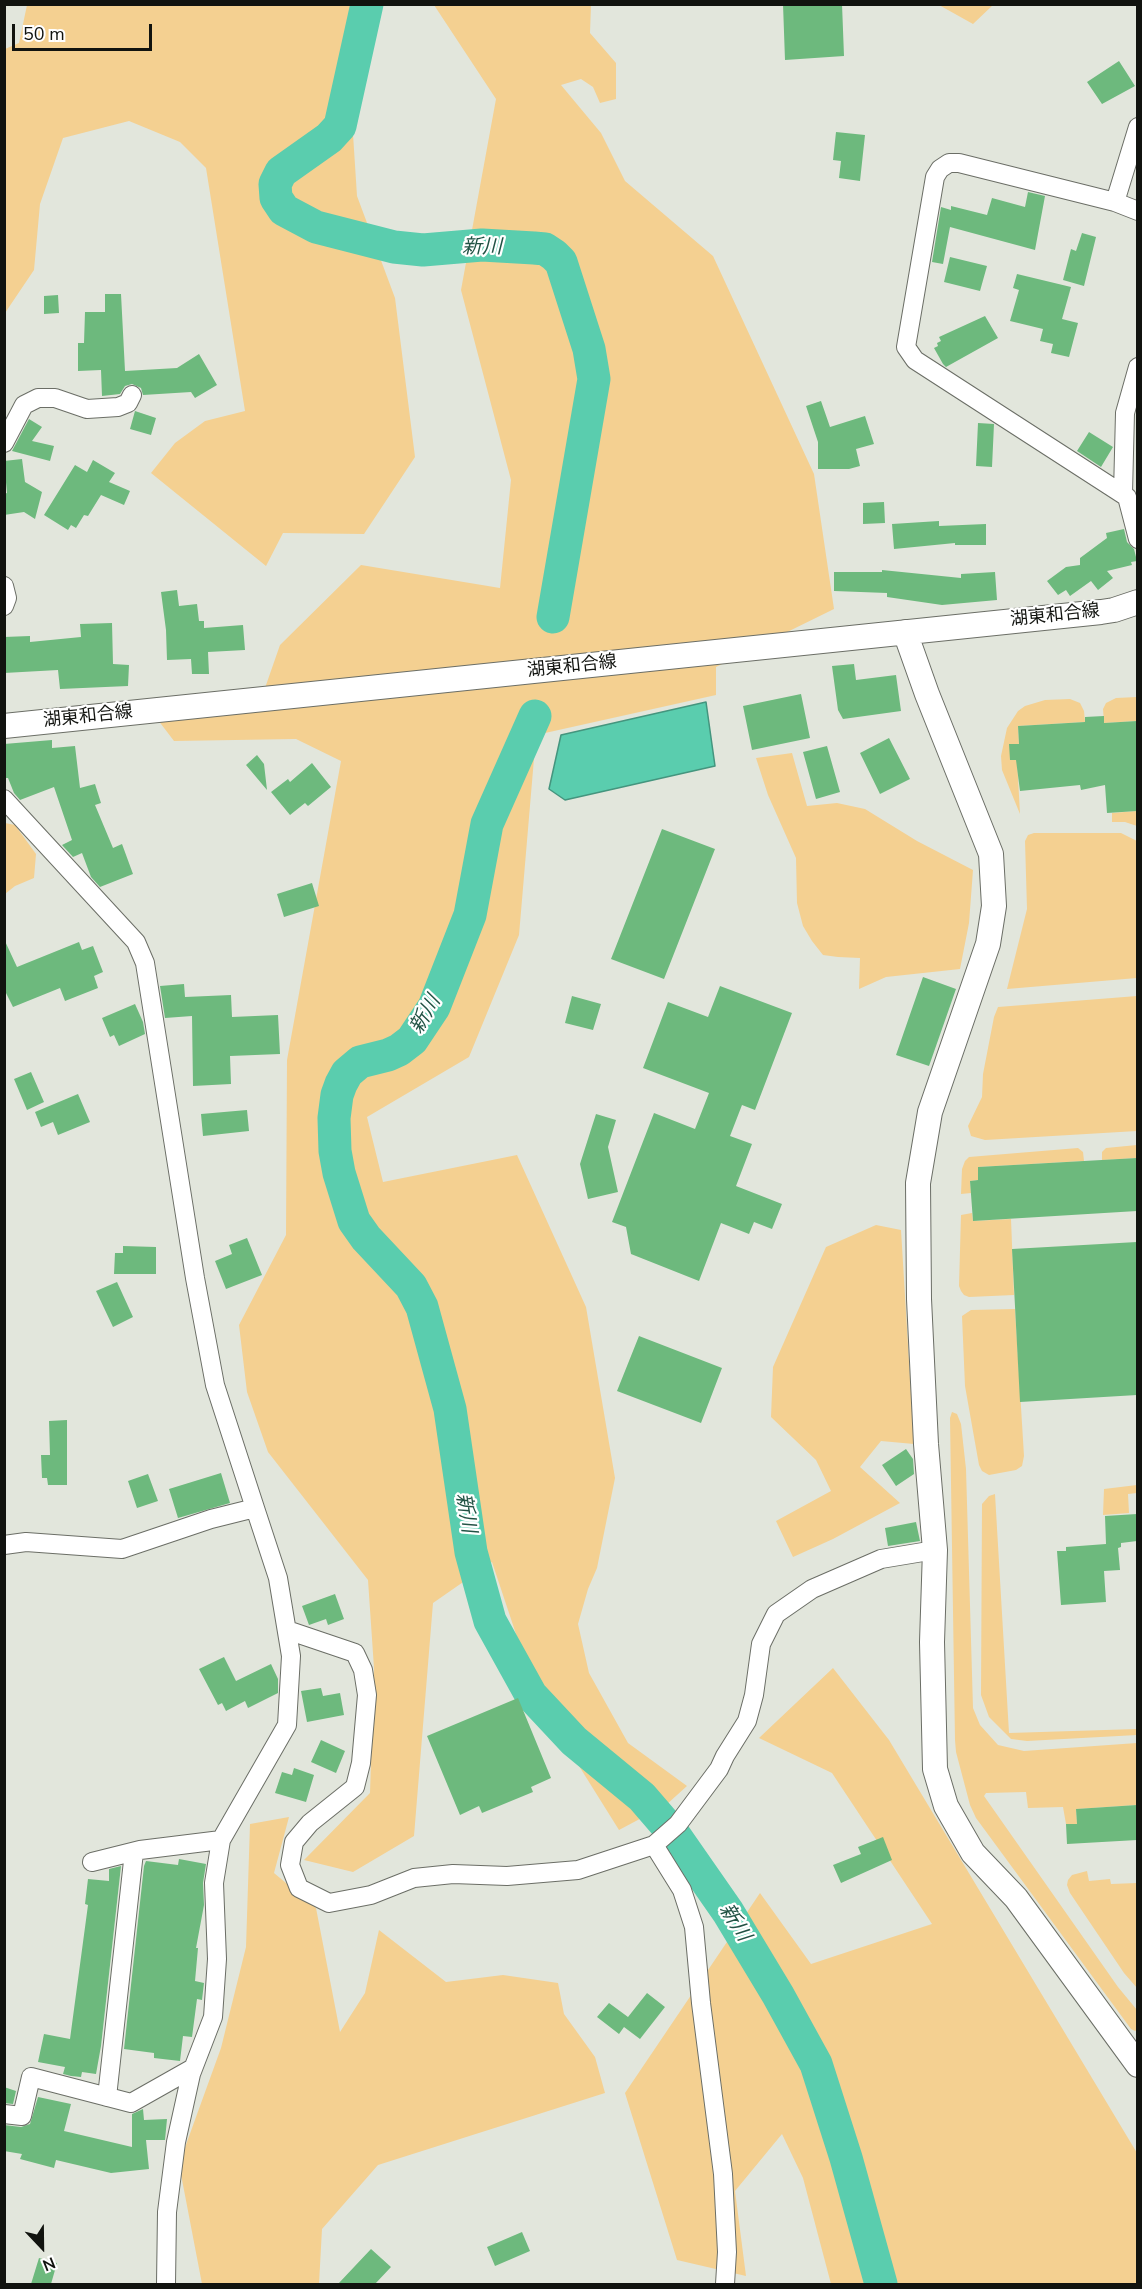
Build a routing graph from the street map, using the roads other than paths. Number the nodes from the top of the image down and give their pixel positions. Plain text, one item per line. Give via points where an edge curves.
1 (1137, 127) edge
2 (1115, 202) junction
3 (1137, 211) edge
4 (1137, 367) edge
5 (132, 395) dead end
6 (4, 443) edge
7 (1123, 493) junction
8 (1137, 539) edge
9 (4, 585) edge
10 (1137, 602) edge
11 (4, 606) edge
12 (905, 632) junction
13 (4, 726) edge
14 (4, 799) edge
15 (255, 1508) junction
16 (4, 1545) edge
17 (935, 1550) junction
18 (287, 1630) junction
19 (220, 1840) junction
20 (657, 1843) junction
21 (134, 1852) junction
22 (92, 1862) dead end
23 (1137, 2065) edge
24 (193, 2068) junction
25 (107, 2097) junction
26 (4, 2114) edge
27 (166, 2284) edge
28 (725, 2284) edge

1 - 2 street
2 - 3 street
2 - 7 street via 959,162 940,169 935,177 906,346 915,360
4 - 7 street via 1125,414
5 - 6 street via 128,403 118,407 87,408 56,398 38,398 24,405
7 - 8 street via 1130,502
9 - 11 street
10 - 12 street, 湖東和合線 via 1101,612
12 - 13 street, 湖東和合線
12 - 17 street via 991,854 994,906 988,944 930,1112 918,1184 926,1433
14 - 15 street via 136,942 145,963 215,1385
15 - 16 street via 122,1549 26,1542
15 - 18 street via 278,1578
17 - 20 street via 881,1559 812,1589 776,1614 761,1644 747,1721 719,1769 678,1824
17 - 23 street via 935,1768 946,1806 973,1853 1016,1898
18 - 19 street via 291,1656 287,1725
18 - 20 street via 355,1653 363,1670 367,1695 355,1787 310,1823 294,1842 290,1865 299,1888 329,1903 371,1895 414,1878 578,1870
19 - 21 street
19 - 24 street via 214,1883 217,1959 213,2017
20 - 28 street via 682,1890 694,1927 723,2175
21 - 22 street
21 - 25 street
24 - 25 street via 131,2103
24 - 27 street via 176,2142 167,2212
25 - 26 street via 31,2077 22,2116

